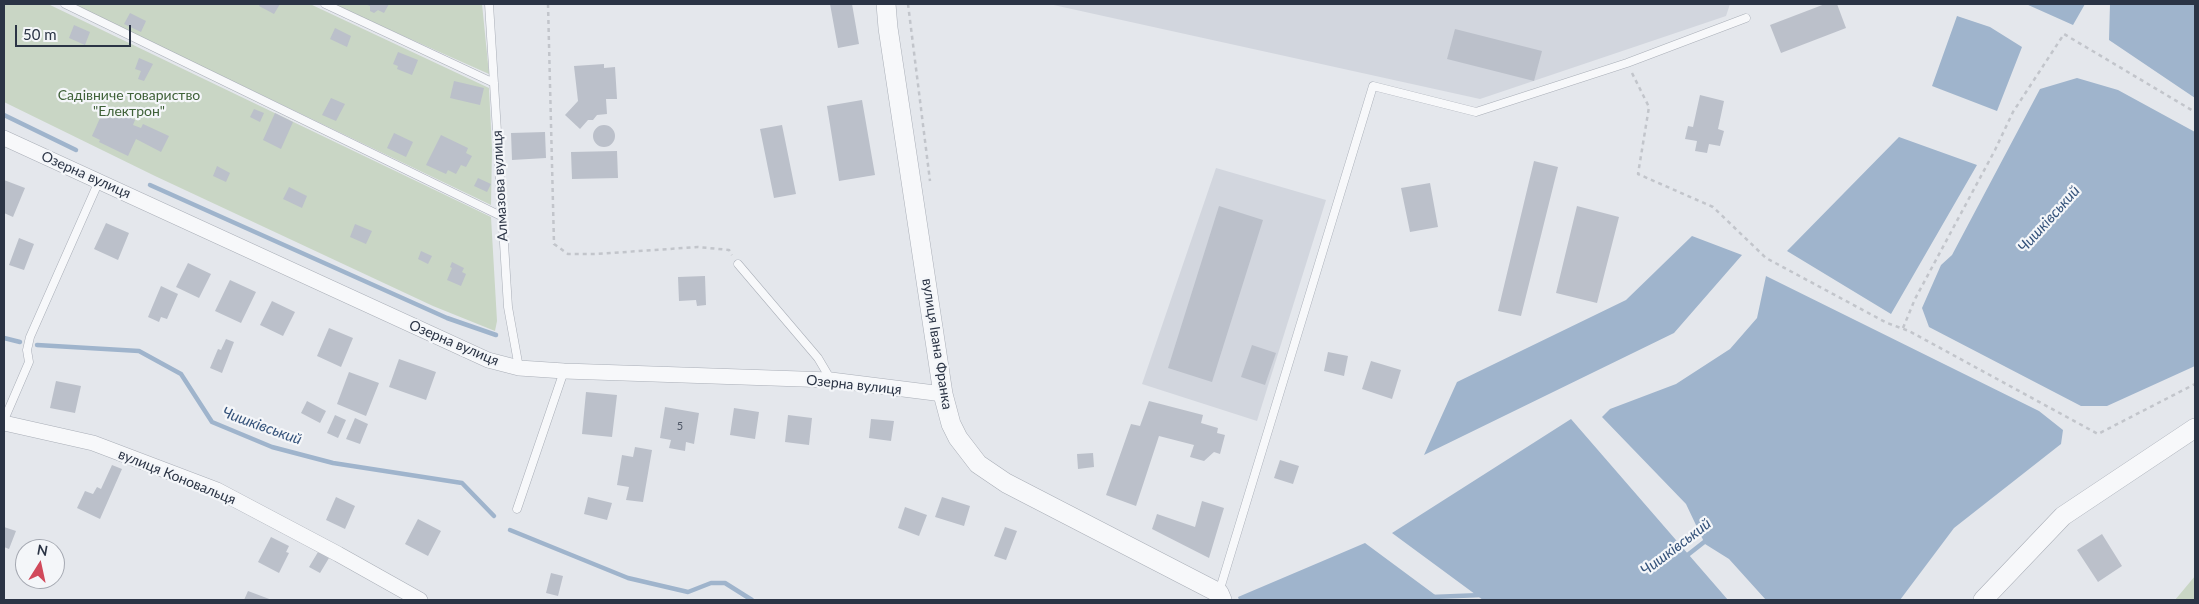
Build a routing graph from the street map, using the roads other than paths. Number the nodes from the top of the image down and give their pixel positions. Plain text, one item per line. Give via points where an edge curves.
1 (65, 4) edge
2 (325, 4) edge
3 (489, 4) edge
4 (886, 4) edge
5 (1746, 18) dead end
6 (494, 83) junction
7 (4, 138) edge
8 (99, 181) junction
9 (501, 216) junction
10 (738, 264) road end
11 (519, 368) junction
12 (564, 371) junction
13 (831, 380) junction
14 (943, 394) junction
15 (4, 421) edge
16 (2195, 428) edge
17 (517, 509) dead end
18 (1220, 597) edge
19 (420, 600) edge
20 (1983, 600) edge

1 - 9 lane
2 - 6 lane
3 - 6 lane, Алмазова вулиця
4 - 14 street, вулиця Івана Франка
5 - 18 lane via 1476,112 1373,86
6 - 9 lane, Алмазова вулиця
7 - 8 street, Озерна вулиця
8 - 11 street, Озерна вулиця via 488,360
8 - 15 lane via 30,337 29,362
9 - 11 lane, Алмазова вулиця via 508,307
10 - 13 lane via 818,358
11 - 12 street, Озерна вулиця
12 - 13 street, Озерна вулиця
12 - 17 lane
13 - 14 street, Озерна вулиця
14 - 18 street, вулиця Івана Франка via 958,438 978,464 1006,483
15 - 19 street, вулиця Коновальця via 92,443 217,490
16 - 20 street via 2063,516

